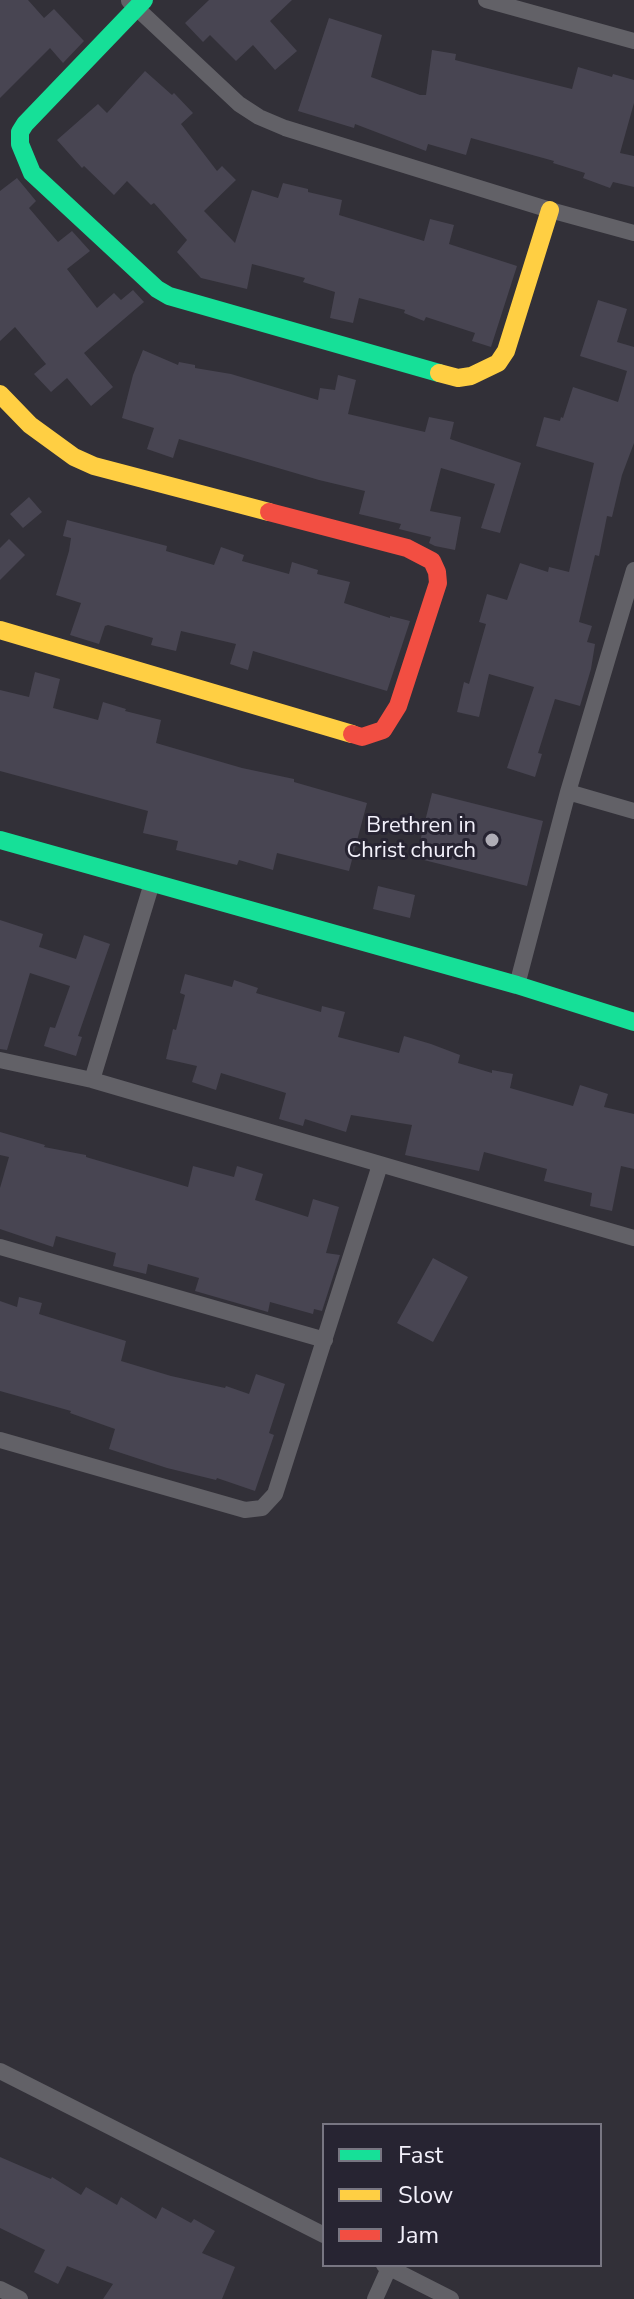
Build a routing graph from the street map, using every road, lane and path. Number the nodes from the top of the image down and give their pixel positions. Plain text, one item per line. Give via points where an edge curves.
1 (486, 0) edge
2 (136, 3) edge
3 (634, 41) edge
4 (550, 210) junction
5 (634, 233) edge
6 (0, 394) edge
7 (634, 570) edge
8 (628, 612) edge
9 (0, 630) edge
10 (568, 792) junction
11 (634, 811) edge
12 (0, 840) edge
13 (152, 883) junction
14 (517, 985) junction
15 (634, 1022) edge
16 (0, 1060) edge
17 (92, 1080) junction
18 (380, 1165) junction
19 (634, 1238) edge
20 (0, 1247) edge
21 (325, 1340) junction
22 (0, 1440) edge
23 (0, 2071) edge
24 (322, 2234) edge
25 (386, 2267) edge
26 (388, 2267) edge
27 (0, 2289) edge
28 (20, 2299) edge
29 (375, 2299) edge
30 (451, 2299) edge

1 - 3 street
2 - 4 street via 239,104 259,117
2 - 4 street via 25,124 20,144 32,173 169,296 458,378 471,376 498,363 506,351
4 - 5 street
6 - 9 street via 30,425 94,466 407,548 432,561 438,583 398,706 383,730 362,737
7 - 8 street
8 - 10 street
10 - 11 street
10 - 14 street
12 - 13 street
13 - 14 street
13 - 17 street
14 - 15 street
16 - 17 street
17 - 18 street
18 - 19 street
18 - 21 street
20 - 21 street
21 - 22 street via 275,1494 262,1508 245,1510
23 - 24 street
25 - 29 street
26 - 30 street
27 - 28 street

